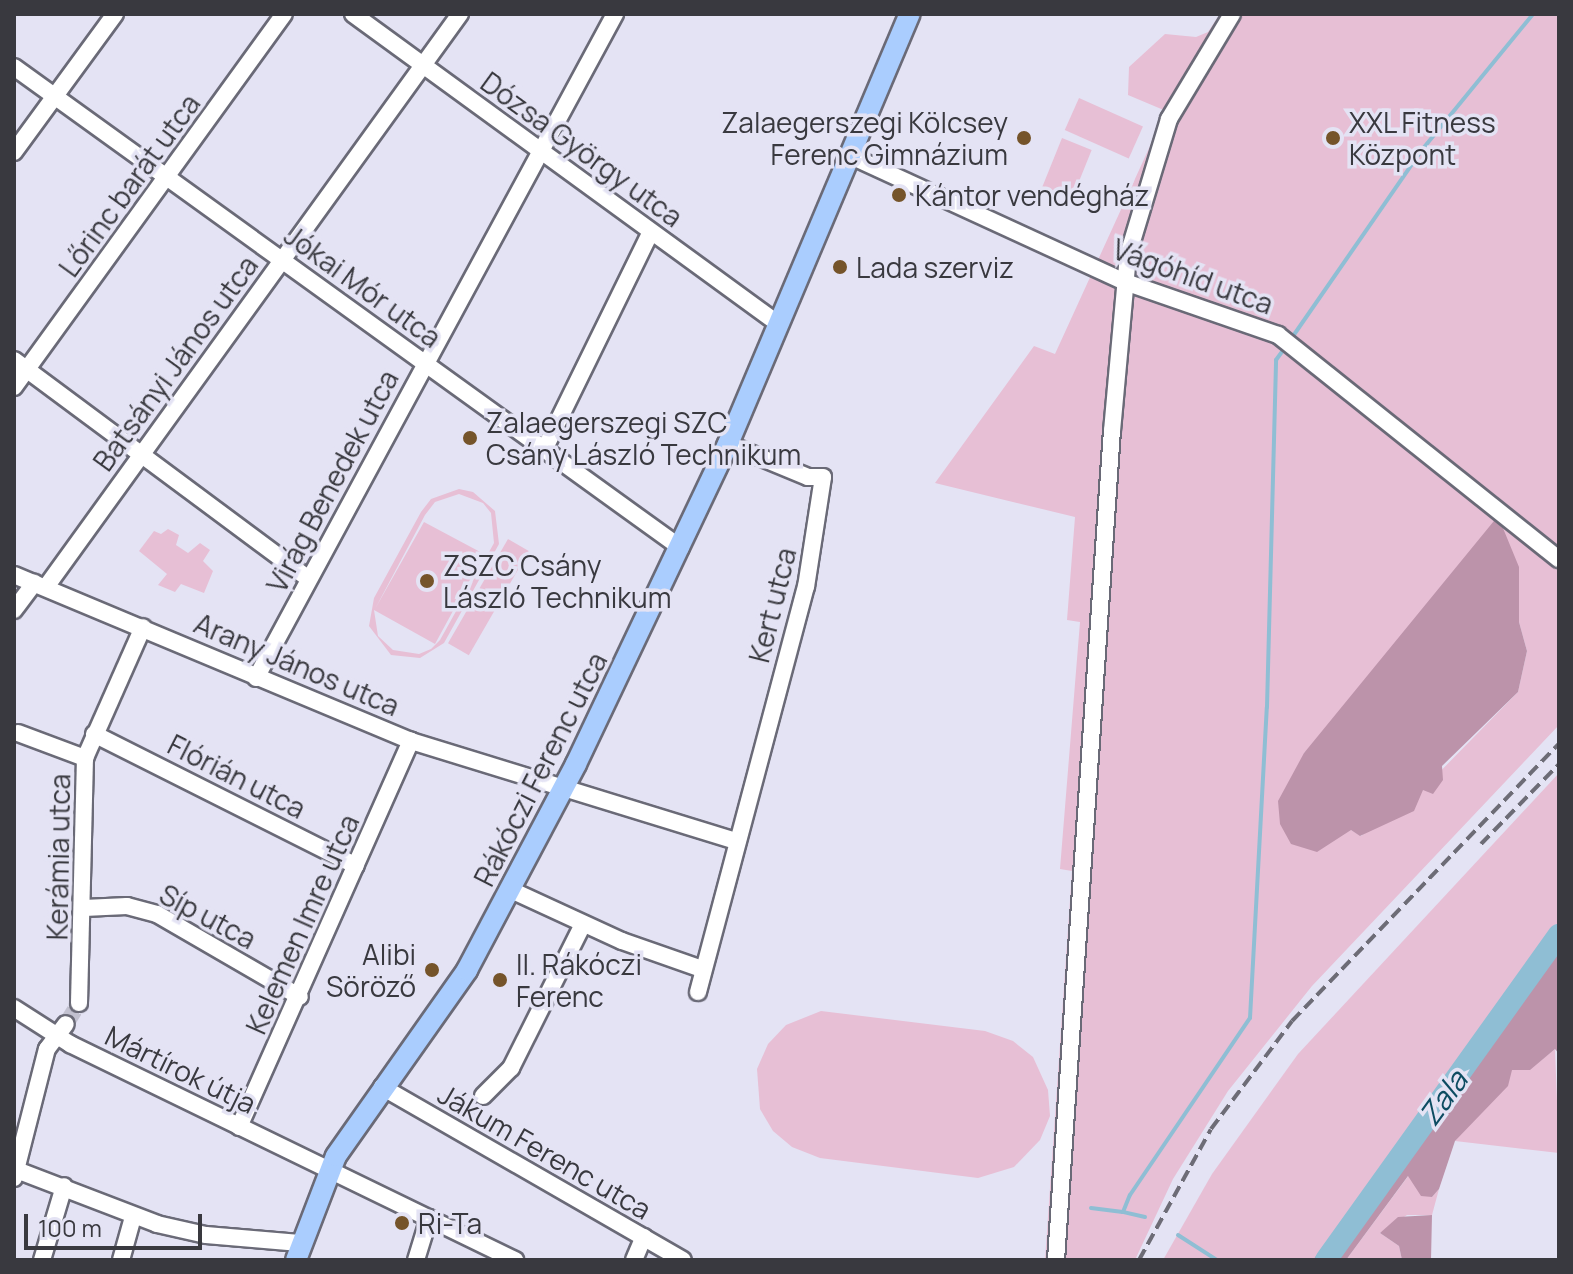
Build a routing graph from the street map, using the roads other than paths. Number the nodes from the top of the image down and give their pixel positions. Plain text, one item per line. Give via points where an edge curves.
1 (115, 14) edge
2 (284, 14) edge
3 (353, 14) edge
4 (460, 14) edge
5 (615, 14) edge
6 (910, 14) edge
7 (1232, 14) edge
8 (423, 64) junction
9 (14, 67) edge
10 (55, 96) junction
11 (541, 151) junction
12 (14, 152) edge
13 (851, 156) junction
14 (168, 178) junction
15 (651, 232) junction
16 (282, 260) junction
17 (1125, 282) junction
18 (780, 325) junction
19 (425, 363) junction
20 (20, 364) edge
21 (14, 387) edge
22 (728, 444) junction
23 (544, 450) junction
24 (141, 453) junction
25 (681, 548) junction
26 (1559, 559) edge
27 (14, 575) edge
28 (309, 579) junction
29 (40, 585) junction
30 (14, 610) edge
31 (143, 627) junction
32 (256, 678) junction
33 (18, 733) dead end
34 (94, 734) junction
35 (411, 741) junction
36 (85, 758) junction
37 (564, 787) junction
38 (736, 841) junction
39 (356, 866) junction
40 (511, 890) junction
41 (87, 907) junction
42 (583, 924) junction
43 (702, 969) junction
44 (698, 992) dead end
45 (300, 997) junction
46 (79, 1003) tunnel mouth
47 (14, 1008) edge
48 (61, 1029) junction
49 (382, 1087) junction
50 (483, 1096) tunnel mouth
51 (239, 1127) junction
52 (15, 1172) edge
53 (328, 1172) junction
54 (64, 1186) junction
55 (133, 1217) junction
56 (429, 1218) junction
57 (644, 1237) junction
58 (298, 1252) edge
59 (42, 1260) edge
60 (121, 1260) edge
61 (416, 1260) edge
62 (515, 1260) edge
63 (634, 1260) edge
64 (683, 1260) edge
65 (1056, 1260) edge

1 - 10 street
2 - 14 street, Lőrinc barát utca
3 - 8 street, Dózsa György utca
4 - 8 street, Batsányi János utca
5 - 11 street, Virág Benedek utca
6 - 13 main road, Rákóczi Ferenc utca
7 - 17 street via 1184,90 1158,144
8 - 11 street, Dózsa György utca
8 - 16 street, Batsányi János utca
9 - 10 street, Jókai Mór utca
10 - 12 street
10 - 14 street, Jókai Mór utca
11 - 15 street, Dózsa György utca
11 - 19 street, Virág Benedek utca
13 - 17 street, Vágóhíd utca
13 - 18 main road, Rákóczi Ferenc utca
14 - 16 street, Jókai Mór utca
14 - 20 street, Lőrinc barát utca
15 - 18 street, Dózsa György utca
15 - 23 street
16 - 19 street, Jókai Mór utca
16 - 24 street, Batsányi János utca
17 - 26 street, Vágóhíd utca via 1210,314 1258,325 1288,342
17 - 65 street
18 - 22 main road, Rákóczi Ferenc utca
19 - 23 street, Jókai Mór utca
19 - 28 street, Virág Benedek utca
20 - 21 street, Lőrinc barát utca
20 - 24 street
22 - 25 main road, Rákóczi Ferenc utca
22 - 38 street, Kert utca via 808,477 823,477 808,578
23 - 25 street, Jókai Mór utca
24 - 28 street
24 - 29 street, Batsányi János utca
25 - 37 main road, Rákóczi Ferenc utca
27 - 29 street, Arany János utca
28 - 32 street, Virág Benedek utca
29 - 30 street, Batsányi János utca
29 - 31 street, Arany János utca
31 - 32 street, Arany János utca
31 - 34 street, Kerámia utca
32 - 35 street, Arany János utca
33 - 36 street
34 - 36 street, Kerámia utca
34 - 39 street, Flórián utca
35 - 37 street, Arany János utca
35 - 39 street, Kelemen Imre utca
36 - 41 street, Kerámia utca
37 - 38 street
37 - 40 main road, Rákóczi Ferenc utca
38 - 43 street, Kert utca
39 - 45 street, Kelemen Imre utca
40 - 42 street
40 - 49 main road, Rákóczi Ferenc utca via 467,970
41 - 45 street, Síp utca via 127,906 157,914
41 - 46 street, Kerámia utca
42 - 43 street
42 - 50 street via 511,1068
43 - 44 street, Kert utca
45 - 51 street, Kelemen Imre utca
47 - 48 street, Mártírok útja
48 - 51 street, Mártírok útja
48 - 52 street
49 - 53 main road, Rákóczi Ferenc utca
49 - 57 street, Jákum Ferenc utca via 466,1127
51 - 53 street, Mártírok útja
52 - 54 street
53 - 56 street, Mártírok útja
53 - 58 main road, Rákóczi Ferenc utca
54 - 55 street
54 - 59 street
55 - 58 street
55 - 60 street
56 - 61 street
56 - 62 street, Mártírok útja
57 - 63 street
57 - 64 street, Jákum Ferenc utca

